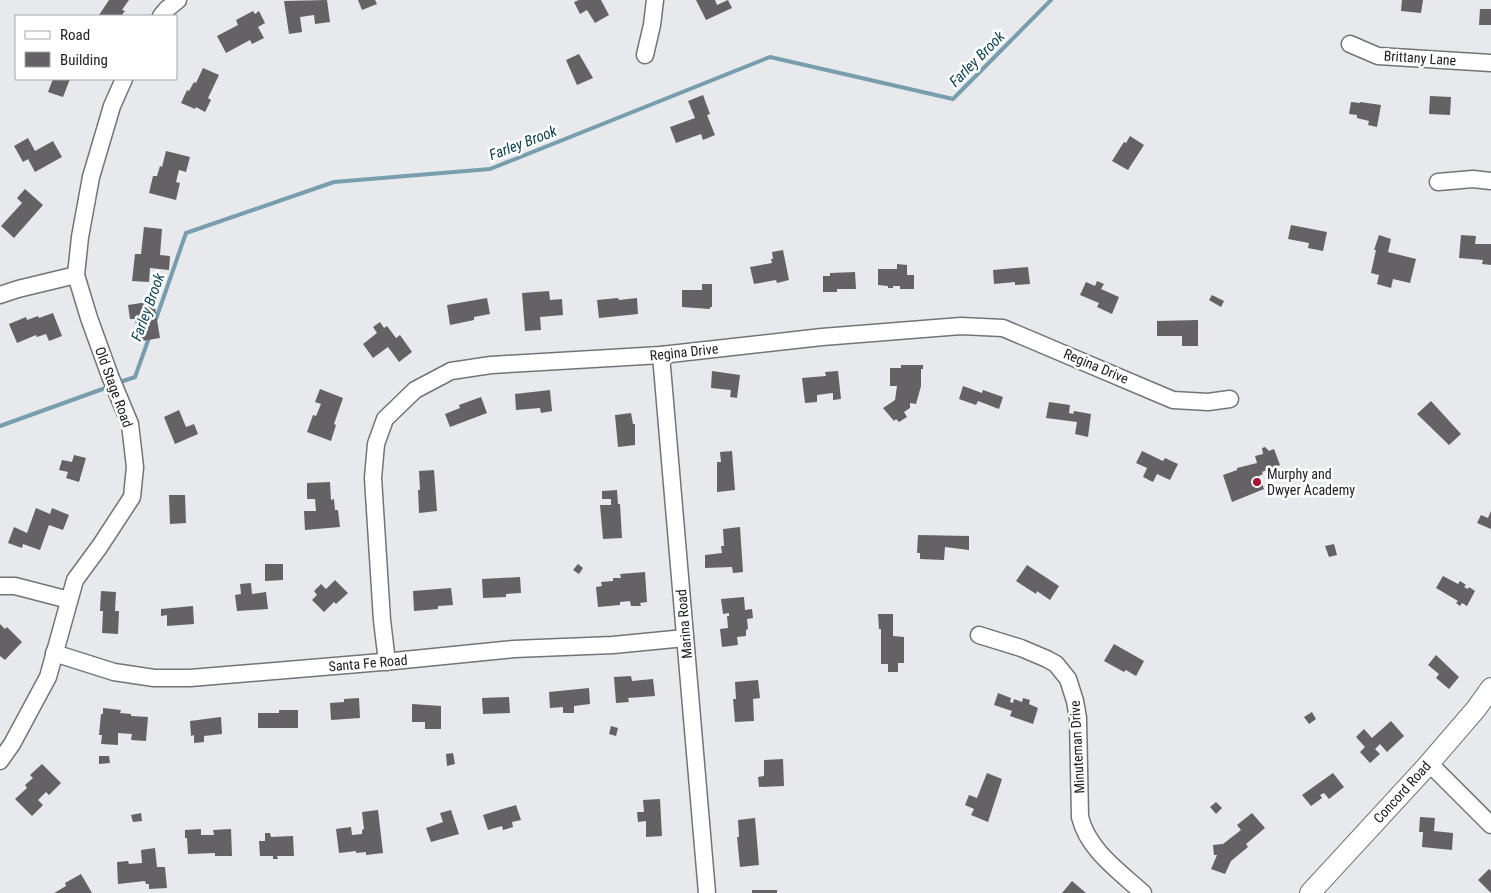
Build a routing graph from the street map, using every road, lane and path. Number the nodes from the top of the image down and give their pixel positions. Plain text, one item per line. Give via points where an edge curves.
1 (178, 0) edge
2 (655, 0) edge
3 (162, 15) edge
4 (1350, 44) dead end
5 (645, 55) dead end
6 (1491, 63) edge
7 (124, 80) edge
8 (1491, 181) edge
9 (1438, 182) dead end
10 (76, 275) junction
11 (0, 295) edge
12 (660, 355) junction
13 (1230, 399) dead end
14 (0, 586) edge
15 (69, 600) junction
16 (979, 635) dead end
17 (685, 638) junction
18 (54, 653) junction
19 (387, 662) junction
20 (1491, 688) edge
21 (0, 761) edge
22 (1428, 763) junction
23 (1491, 825) edge
24 (707, 893) edge
25 (1143, 893) edge
26 (1310, 893) edge

1 - 3 street
2 - 5 street
4 - 6 street, Brittany Lane via 1378,56
7 - 10 street, Old Stage Road via 112,106 91,177
8 - 9 street
10 - 11 street
10 - 15 street, Old Stage Road via 130,424 135,467 132,497 75,580
12 - 13 street, Regina Drive via 961,326 1003,328 1173,400 1208,402
12 - 17 street, Marina Road
12 - 19 street, Regina Drive via 491,365 451,371 415,390 385,418 376,444 373,478
14 - 15 street via 15,586
15 - 18 street, Old Stage Road
16 - 25 street, Minuteman Drive via 1047,659 1056,664 1068,679 1078,718 1083,828 1093,845
17 - 19 street, Santa Fe Road via 514,649
17 - 24 street, Marina Road
18 - 19 street, Santa Fe Road via 114,672 154,678
18 - 21 street, Old Stage Road via 48,677
20 - 22 main road, Concord Road
22 - 23 street
22 - 26 main road, Concord Road

